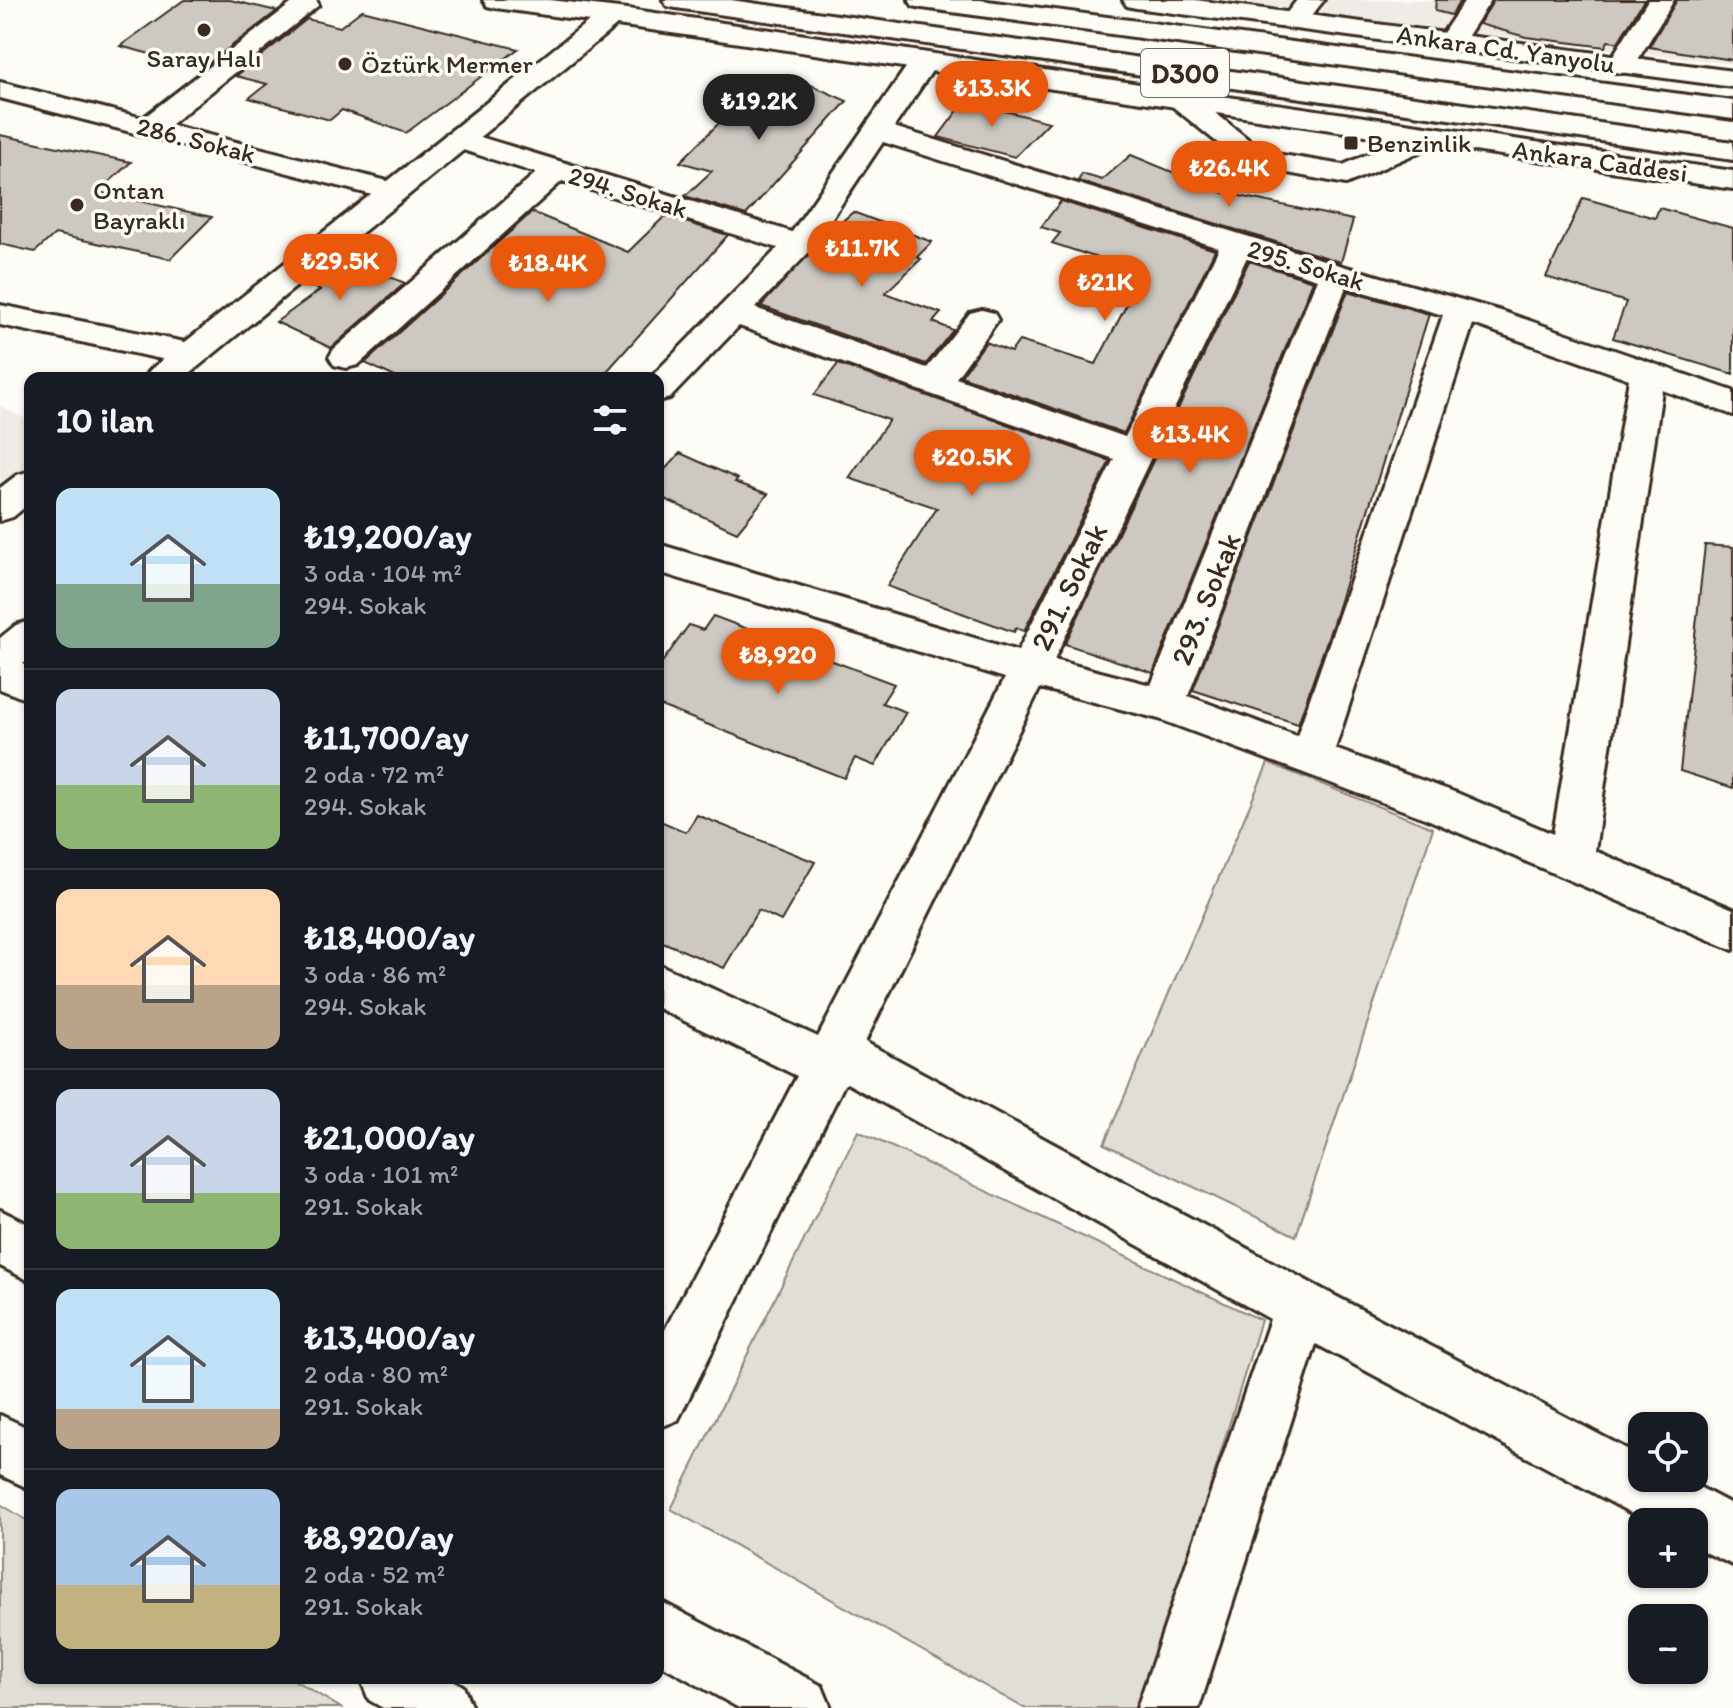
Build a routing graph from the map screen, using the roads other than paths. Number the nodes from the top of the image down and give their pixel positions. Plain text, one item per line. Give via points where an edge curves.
1 (496, 0) edge
2 (676, 0) edge
3 (922, 0) edge
4 (1136, 0) edge
5 (1478, 0) edge
6 (1661, 0) edge
7 (306, 5) dead end
8 (991, 6) edge
9 (1303, 10) edge
10 (612, 16) junction
11 (947, 39) junction
12 (1450, 42) junction
13 (924, 62) junction
14 (1621, 65) junction
15 (1733, 79) edge
16 (0, 90) edge
17 (1182, 100) junction
18 (1733, 110) edge
19 (148, 128) junction
20 (877, 131) junction
21 (1432, 136) junction
22 (457, 139) junction
23 (1733, 151) edge
24 (557, 170) junction
25 (1733, 180) edge
26 (392, 191) junction
27 (799, 244) junction
28 (1237, 244) junction
29 (1335, 274) junction
30 (1461, 310) junction
31 (733, 312) junction
32 (0, 315) edge
33 (982, 320) dead end
34 (190, 354) junction
35 (346, 357) dead end
36 (169, 372) edge
37 (1647, 375) junction
38 (934, 383) junction
39 (664, 384) edge
40 (1733, 403) edge
41 (1135, 453) junction
42 (24, 489) edge
43 (0, 508) edge
44 (664, 560) edge
45 (24, 641) edge
46 (0, 661) edge
47 (1029, 670) junction
48 (0, 671) edge
49 (24, 682) edge
50 (1164, 704) junction
51 (1311, 757) junction
52 (1571, 861) junction
53 (1733, 930) edge
54 (664, 988) edge
55 (833, 1060) junction
56 (0, 1236) edge
57 (24, 1251) edge
58 (1301, 1307) junction
59 (664, 1388) edge
60 (0, 1443) edge
61 (24, 1457) edge
62 (1733, 1536) edge
63 (664, 1633) edge
64 (401, 1684) edge
65 (441, 1708) edge
66 (800, 1708) edge
67 (1168, 1708) edge

1 - 10 main road
2 - 11 main road, Ankara Caddesi / D300
3 - 8 main road, D300
4 - 9 main road, Ankara Cd. Yanyolu
5 - 12 main road
6 - 14 main road
7 - 19 main road
8 - 18 main road, D300
9 - 12 main road, Ankara Cd. Yanyolu
10 - 11 main road
10 - 13 main road, Ankara Caddesi
10 - 22 main road
11 - 23 main road, Ankara Caddesi / D300
12 - 14 main road, Ankara Cd. Yanyolu
13 - 17 main road, Ankara Caddesi
13 - 20 main road
14 - 15 main road, Ankara Cd. Yanyolu
16 - 19 main road, 286. Sokak
17 - 21 main road, Ankara Caddesi
17 - 21 main road via 1255,159 1346,175
19 - 26 main road, 286. Sokak
20 - 27 main road
20 - 28 main road, 295. Sokak
21 - 25 main road, Ankara Caddesi
22 - 24 main road, 294. Sokak
22 - 26 main road
24 - 27 main road, 294. Sokak
24 - 35 main road
26 - 34 main road
27 - 31 main road
28 - 29 main road, 295. Sokak
28 - 41 main road, 291. Sokak
29 - 30 main road, 295. Sokak
29 - 50 main road, 293. Sokak
30 - 37 main road, 295. Sokak
30 - 51 main road
31 - 38 main road
31 - 39 main road
32 - 34 main road
33 - 38 main road
34 - 36 main road
37 - 40 main road, 295. Sokak
37 - 52 main road
38 - 41 main road
41 - 47 main road, 291. Sokak
42 - 43 main road
44 - 47 main road, 291. Sokak
45 - 46 main road
47 - 50 main road, 293. Sokak
47 - 55 main road
48 - 49 main road
50 - 51 main road
51 - 52 main road
52 - 53 main road
54 - 55 main road
55 - 58 main road
55 - 59 main road
56 - 57 main road
58 - 62 main road
58 - 67 main road
60 - 61 main road
63 - 66 main road
64 - 65 main road

